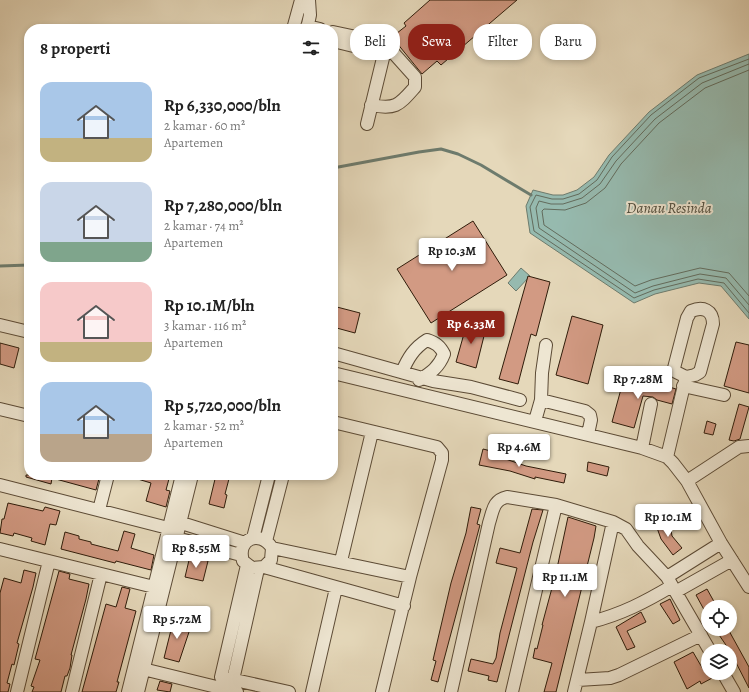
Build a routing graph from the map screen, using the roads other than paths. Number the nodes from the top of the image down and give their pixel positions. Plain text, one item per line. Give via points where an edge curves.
1 (301, 0) edge
2 (309, 0) edge
3 (294, 24) edge
4 (308, 24) edge
5 (338, 33) edge
6 (350, 36) edge
7 (338, 42) edge
8 (350, 45) edge
9 (386, 60) edge
10 (395, 60) edge
11 (371, 105) junction
12 (367, 124) dead end
13 (0, 325) edge
14 (24, 331) edge
15 (546, 345) dead end
16 (338, 354) edge
17 (402, 372) junction
18 (338, 374) edge
19 (422, 378) junction
20 (685, 382) junction
21 (402, 390) junction
22 (724, 395) dead end
23 (520, 400) dead end
24 (541, 400) junction
25 (651, 404) dead end
26 (0, 409) edge
27 (24, 415) edge
28 (535, 421) junction
29 (338, 423) edge
30 (372, 432) junction
31 (588, 434) junction
32 (748, 442) edge
33 (642, 448) junction
34 (666, 457) junction
35 (107, 480) edge
36 (181, 480) edge
37 (190, 480) edge
38 (267, 480) edge
39 (281, 480) edge
40 (687, 481) junction
41 (0, 485) edge
42 (556, 505) junction
43 (100, 510) junction
44 (613, 522) junction
45 (172, 528) junction
46 (249, 540) junction
47 (721, 543) junction
48 (269, 544) junction
49 (0, 549) edge
50 (244, 560) junction
51 (732, 560) junction
52 (49, 561) junction
53 (342, 561) junction
54 (261, 568) junction
55 (101, 574) junction
56 (410, 577) junction
57 (672, 585) junction
58 (154, 587) junction
59 (749, 587) edge
60 (336, 588) junction
61 (404, 606) junction
62 (590, 622) junction
63 (701, 635) joint
64 (143, 669) junction
65 (233, 680) junction
66 (578, 680) junction
67 (725, 680) edge
68 (200, 688) edge
69 (729, 691) edge
70 (17, 692) edge
71 (72, 692) edge
72 (128, 692) edge
73 (138, 692) edge
74 (237, 692) edge
75 (289, 692) edge
76 (312, 692) edge
77 (382, 692) edge
78 (452, 692) edge
79 (512, 692) edge
80 (574, 692) edge

1 - 3 street
2 - 4 street
5 - 6 street
7 - 8 street
9 - 11 street
10 - 11 street via 415,77 415,87 402,102 388,108
11 - 12 street
13 - 14 street
15 - 24 street
16 - 17 street
17 - 19 street
17 - 19 street via 411,353 420,344 427,340 434,342 441,347 444,354 437,368
18 - 21 street
19 - 21 street
19 - 23 street
20 - 20 street via 700,372 712,324 713,317 709,311 698,308 691,311 687,318 674,368
20 - 22 street
20 - 34 street
21 - 28 street
24 - 28 street
24 - 31 street via 585,411 591,420
25 - 33 street
26 - 27 street
28 - 31 street
29 - 30 street
30 - 53 street
30 - 56 street via 437,447 442,453
31 - 33 street
32 - 40 street
33 - 34 street
34 - 40 street via 674,463
35 - 43 street
36 - 45 street
37 - 45 street
38 - 46 street
39 - 48 street
40 - 47 street
41 - 43 street
42 - 44 street
42 - 78 street via 506,497 499,499 495,504
42 - 79 street
43 - 45 street
44 - 57 street via 626,529
44 - 62 street
45 - 46 street
45 - 50 street
45 - 58 street
45 - 64 street
46 - 48 street
46 - 50 street
47 - 51 street
47 - 57 street
48 - 53 street
48 - 54 street via 271,560
49 - 52 street
50 - 54 street
50 - 65 street via 221,676
51 - 57 street
51 - 59 street
52 - 55 street
52 - 70 street
53 - 56 street
54 - 60 street
54 - 65 street
55 - 58 street
55 - 71 street
56 - 61 street
57 - 62 street via 633,608
57 - 63 street
58 - 72 street
60 - 61 street
60 - 76 street
61 - 77 street
62 - 66 street
63 - 66 street via 619,675
64 - 68 street
64 - 73 street
65 - 75 street
66 - 80 street
67 - 69 street
68 - 74 street

